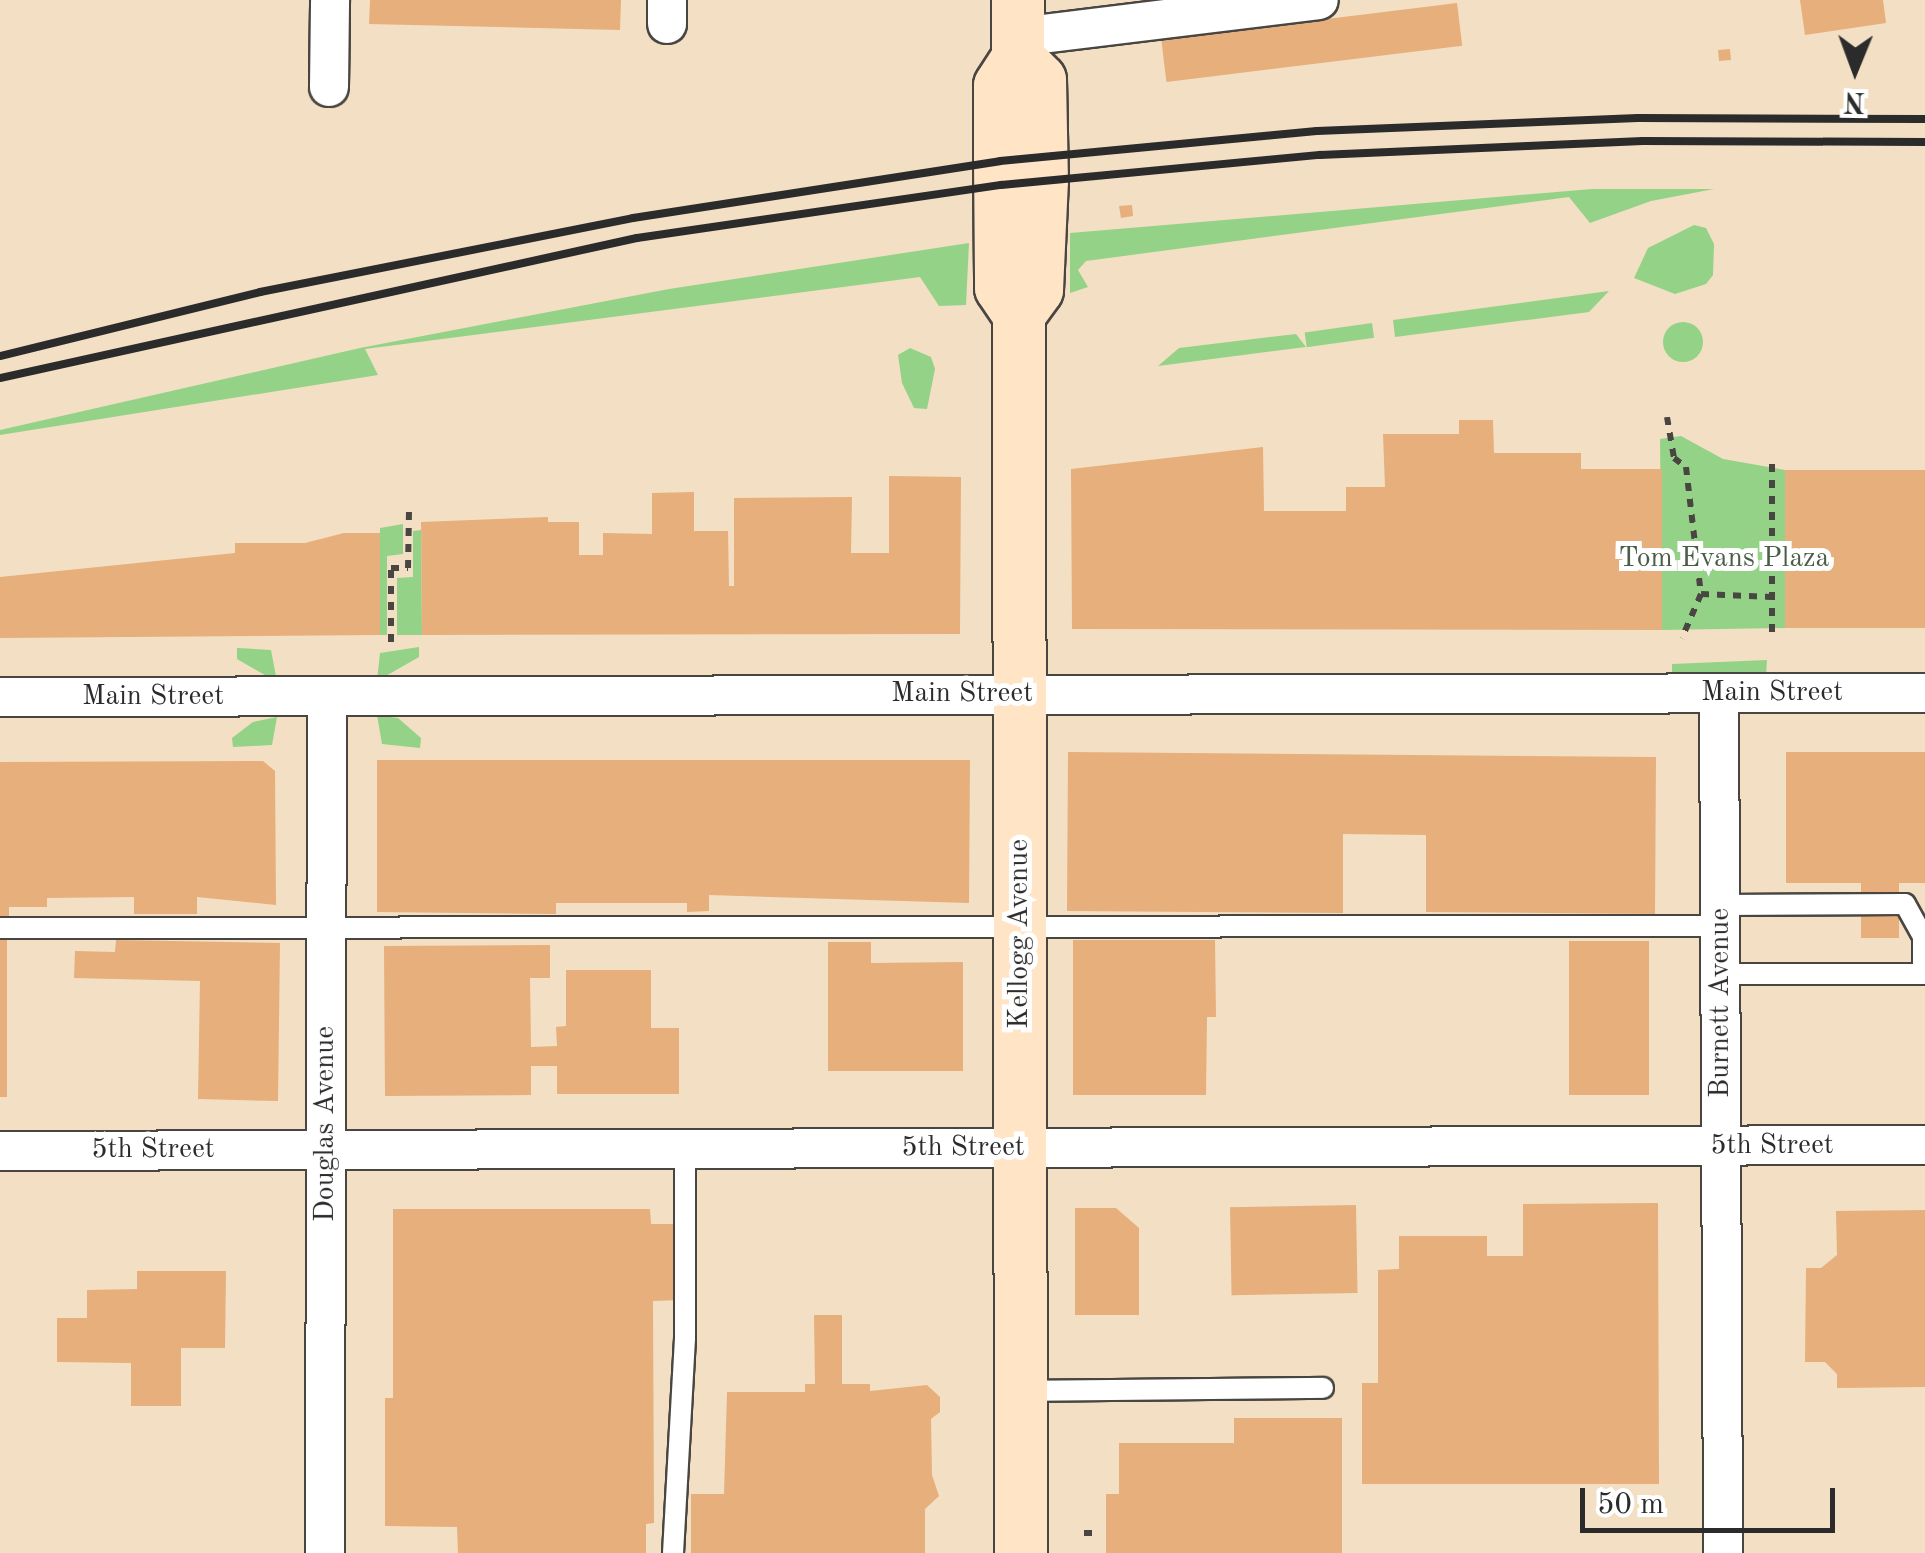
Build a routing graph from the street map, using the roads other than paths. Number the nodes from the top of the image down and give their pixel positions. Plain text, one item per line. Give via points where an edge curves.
1 (330, 0) edge
2 (1319, 0) edge
3 (1227, 6) edge
4 (1018, 32) edge
5 (329, 87) dead end
6 (1719, 693) junction
7 (1925, 693) edge
8 (1019, 694) junction
9 (327, 696) junction
10 (0, 697) edge
11 (1721, 915) junction
12 (1020, 924) junction
13 (325, 926) junction
14 (0, 928) edge
15 (1722, 974) junction
16 (1924, 974) edge
17 (1925, 1145) edge
18 (1722, 1146) junction
19 (1020, 1147) junction
20 (686, 1148) junction
21 (326, 1149) junction
22 (0, 1150) edge
23 (1323, 1388) dead end
24 (1021, 1391) junction
25 (325, 1553) edge
26 (673, 1553) edge
27 (1021, 1553) edge
28 (1722, 1553) edge

1 - 5 street
2 - 3 street
3 - 4 street
4 - 8 street, Kellogg Avenue via 1000,86 1000,161 1001,288 1018,316
6 - 7 street, Main Street
6 - 8 street, Main Street
6 - 11 street, Burnett Avenue
8 - 9 street, Main Street
8 - 12 street, Kellogg Avenue
9 - 10 street, Main Street
9 - 13 street, Douglas Avenue
11 - 12 lane
11 - 15 street, Burnett Avenue
11 - 16 lane via 1904,904 1923,936
12 - 13 lane
12 - 19 street, Kellogg Avenue
13 - 14 lane
13 - 21 street, Douglas Avenue
15 - 16 lane
15 - 18 street, Burnett Avenue
17 - 18 street, 5th Street
18 - 19 street, 5th Street
18 - 28 street, Burnett Avenue
19 - 20 street, 5th Street
19 - 24 street, Kellogg Avenue
20 - 21 street, 5th Street
20 - 26 lane via 685,1338
21 - 22 street, 5th Street
21 - 25 street, Douglas Avenue
23 - 24 lane
24 - 27 street, Kellogg Avenue

